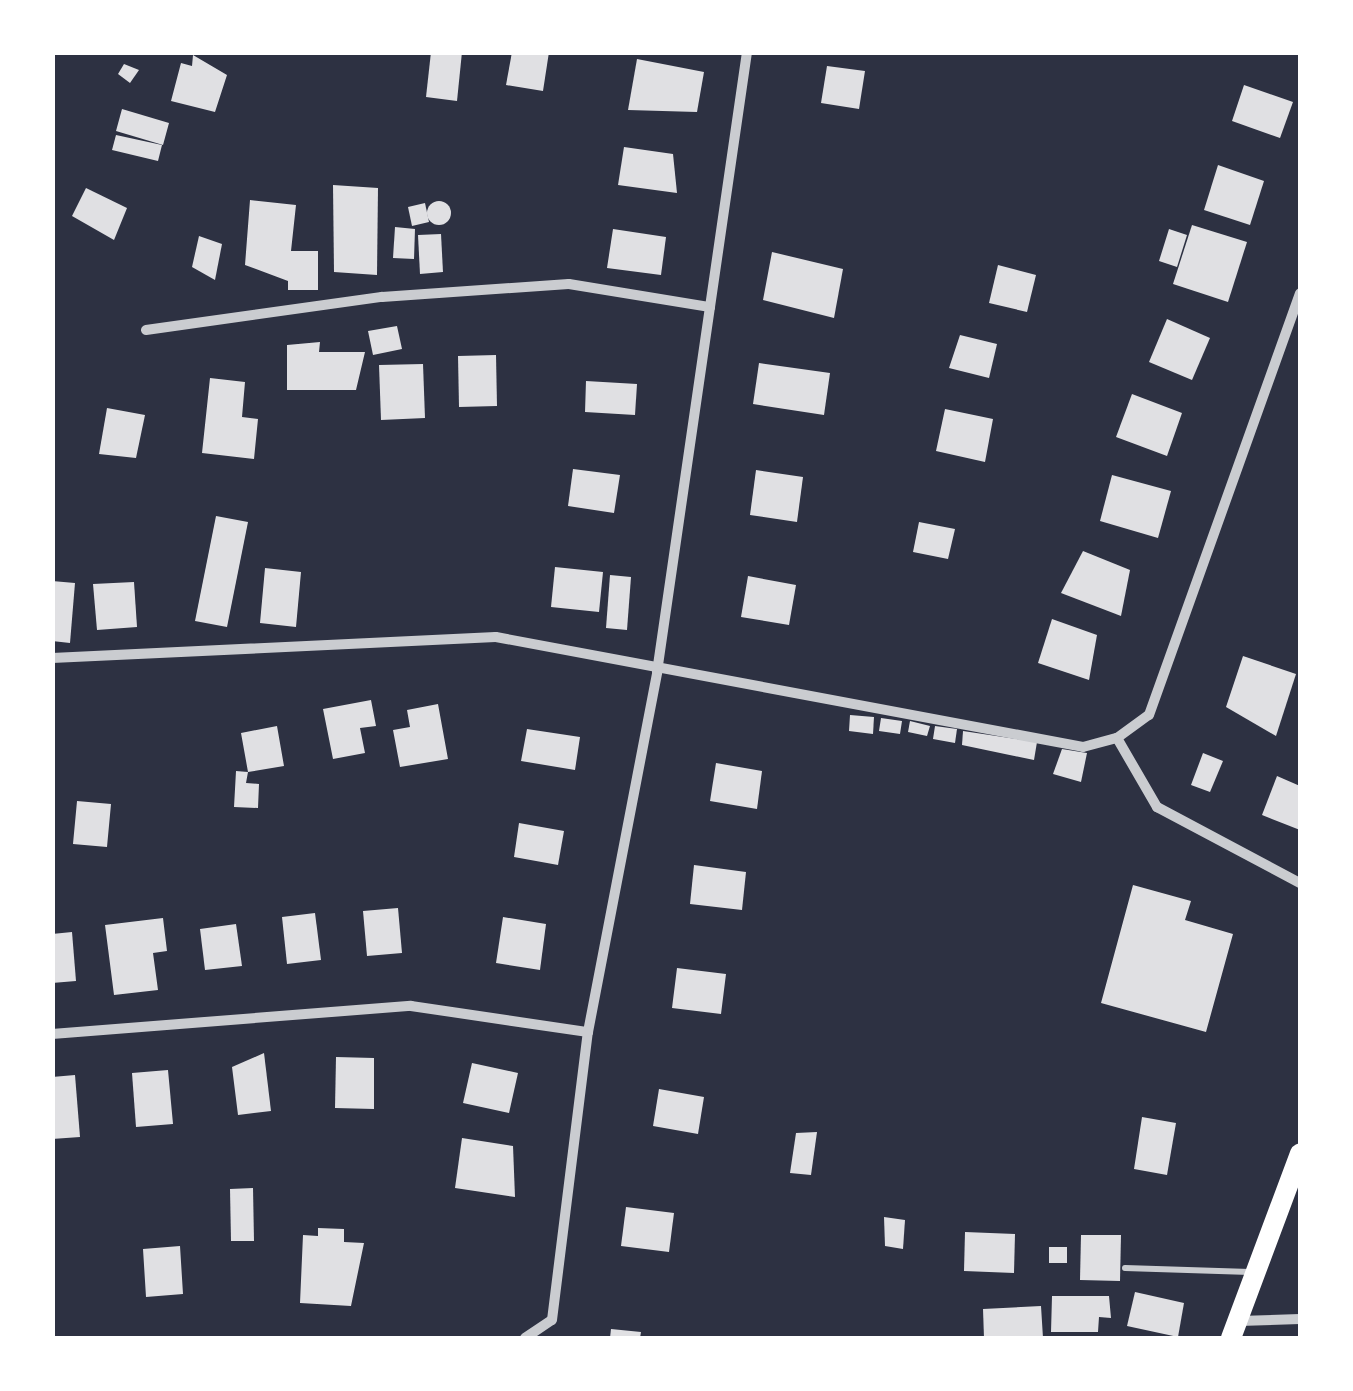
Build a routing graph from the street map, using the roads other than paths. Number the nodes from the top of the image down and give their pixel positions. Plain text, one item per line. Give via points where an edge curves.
1 (747, 52) edge
2 (1300, 293) edge
3 (710, 307) junction
4 (146, 330) dead end
5 (52, 658) edge
6 (657, 672) junction
7 (1118, 738) junction
8 (1300, 883) edge
9 (588, 1032) junction
10 (52, 1034) edge
11 (1300, 1153) edge
12 (1125, 1268) dead end
13 (1256, 1272) junction
14 (1300, 1319) edge
15 (1235, 1330) edge
16 (525, 1338) edge

1 - 3 street
2 - 7 street via 1148,716
3 - 4 street via 569,284 382,297
3 - 6 street
5 - 6 street via 496,637
6 - 7 street via 1082,747
6 - 9 street
7 - 8 street via 1157,807
9 - 10 street via 410,1006
9 - 16 street via 552,1320
11 - 13 main road
12 - 13 lane
13 - 15 main road
14 - 15 street

